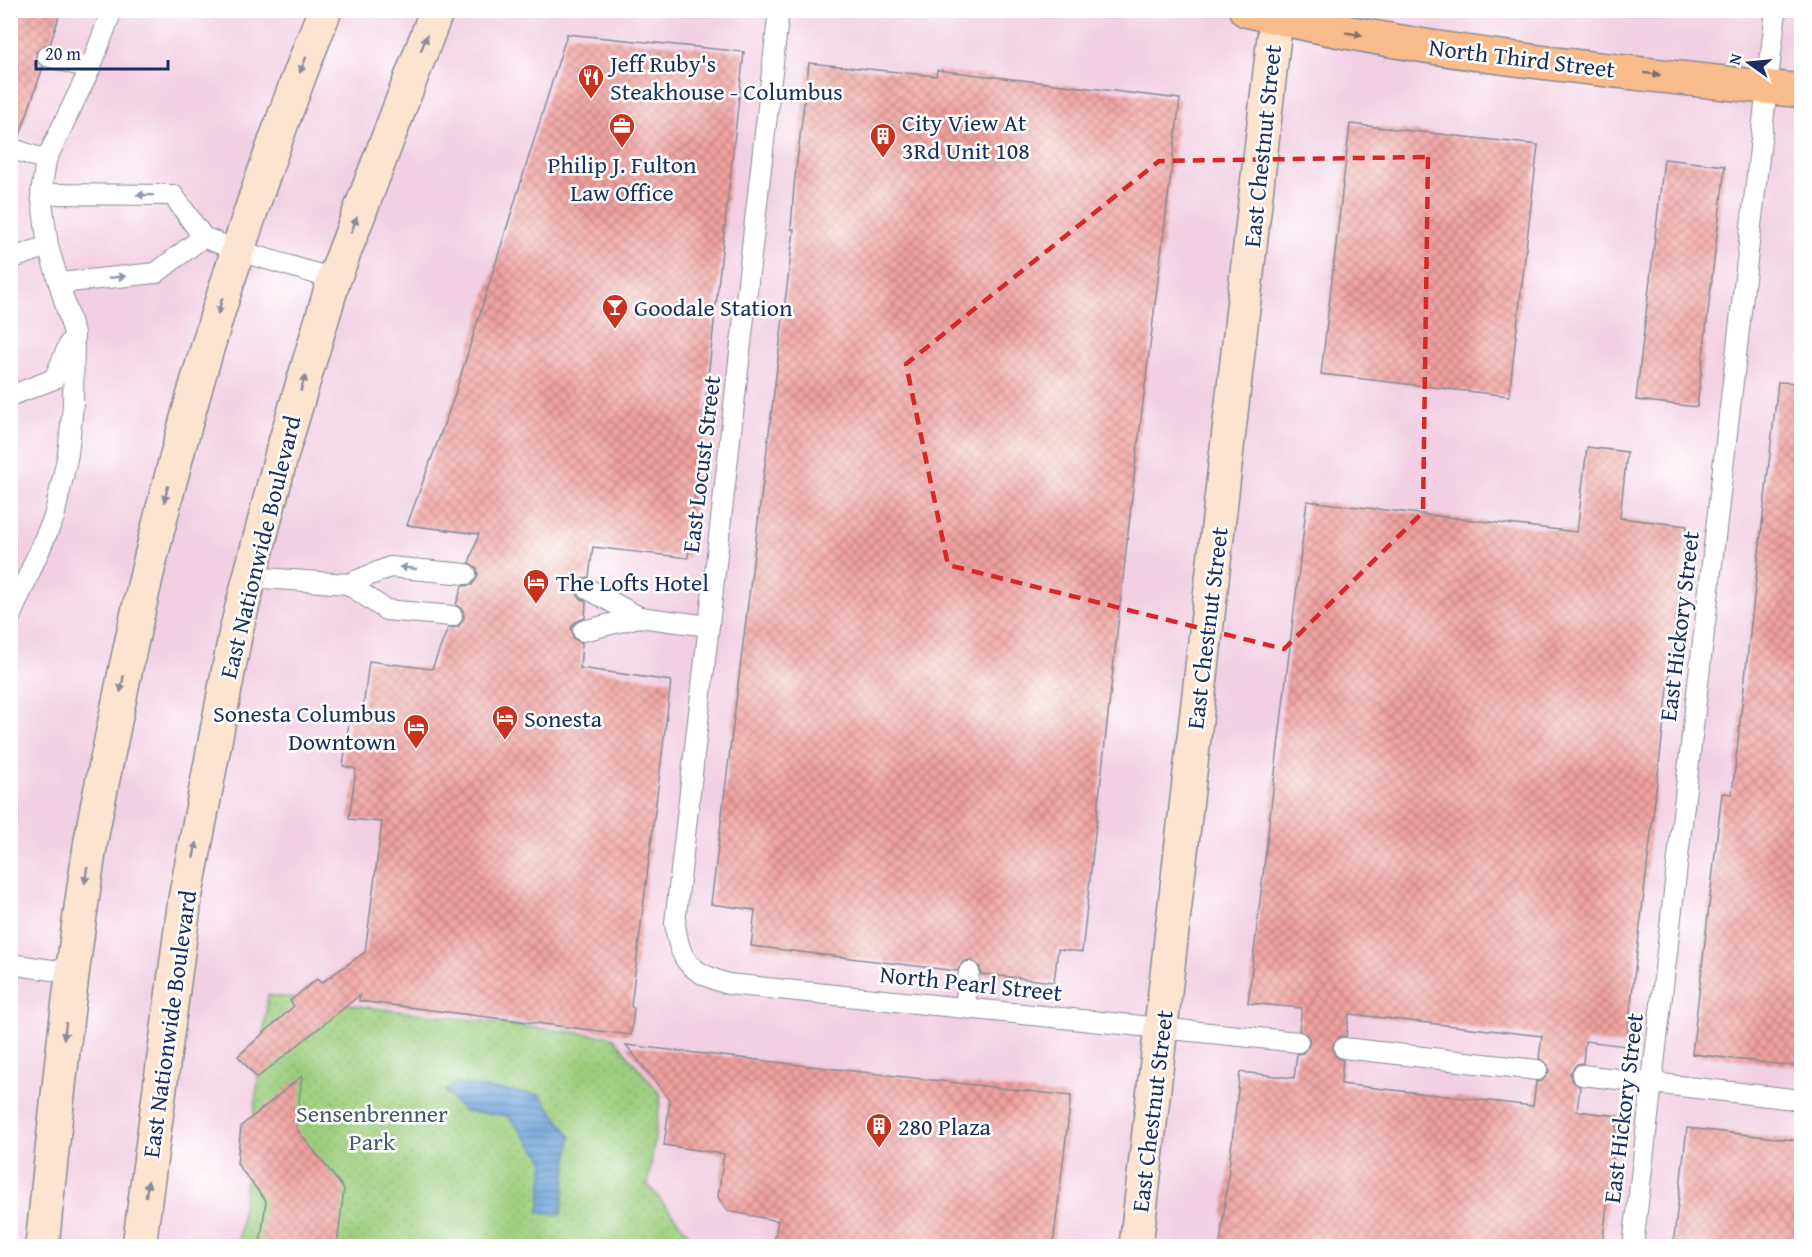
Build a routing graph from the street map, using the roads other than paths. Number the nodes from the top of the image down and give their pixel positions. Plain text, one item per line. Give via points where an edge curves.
1 (112, 10) edge
2 (325, 10) edge
3 (437, 10) edge
4 (779, 10) edge
5 (1776, 10) edge
6 (1267, 13) edge
7 (47, 56) dead end
8 (90, 69) junction
9 (1767, 88) junction
10 (1802, 91) edge
11 (10, 148) edge
12 (46, 159) junction
13 (41, 194) junction
14 (203, 237) junction
15 (48, 246) junction
16 (236, 250) junction
17 (10, 259) edge
18 (334, 279) junction
19 (59, 283) junction
20 (74, 334) junction
21 (10, 396) edge
22 (466, 574) dead end
23 (249, 577) junction
24 (348, 584) junction
25 (588, 589) dead end
26 (452, 616) dead end
27 (10, 617) edge
28 (639, 617) junction
29 (709, 626) junction
30 (583, 631) dead end
31 (675, 923) joint
32 (10, 964) edge
33 (969, 972) dead end
34 (73, 973) junction
35 (965, 1008) junction
36 (1161, 1027) junction
37 (1298, 1042) dead end
38 (1344, 1048) dead end
39 (1538, 1070) dead end
40 (1582, 1075) dead end
41 (1652, 1083) junction
42 (1802, 1100) edge
43 (42, 1246) edge
44 (139, 1246) edge
45 (1136, 1246) edge
46 (1633, 1246) edge

1 - 8 lane
2 -> 16 main road
18 -> 3 main road, East Nationwide Boulevard
4 - 29 lane, East Locust Street
5 - 9 lane, East Hickory Street
6 -> 9 main road, North Third Street via 1353,35 1499,57
6 - 36 main road, East Chestnut Street
7 - 8 lane
8 - 12 lane
9 - 10 main road, North Third Street
9 - 41 lane, East Hickory Street
11 - 12 lane
12 - 13 lane
14 -> 13 lane via 173,195
13 - 15 lane
14 - 16 lane
19 -> 14 lane via 156,273
15 - 17 lane
15 - 19 lane
16 - 18 lane
16 -> 34 main road via 176,454 131,640 92,838
23 -> 18 main road, East Nationwide Boulevard
19 - 20 lane
20 - 21 lane via 54,379
20 - 27 lane via 68,454 56,507 31,575
22 -> 24 lane via 390,567
23 - 24 lane
44 -> 23 main road, East Nationwide Boulevard via 185,899 229,662
24 - 26 lane via 386,610
25 - 28 lane
28 - 29 lane
28 - 30 lane
29 - 31 lane, East Locust Street
31 - 35 lane, North Pearl Street via 678,947 690,966 728,984
32 - 34 lane
33 - 35 lane
34 -> 43 main road
35 - 36 lane, North Pearl Street
36 - 37 lane, North Pearl Street
36 - 45 main road, East Chestnut Street
38 - 39 lane
40 - 41 lane
41 - 42 lane
41 - 46 lane, East Hickory Street

